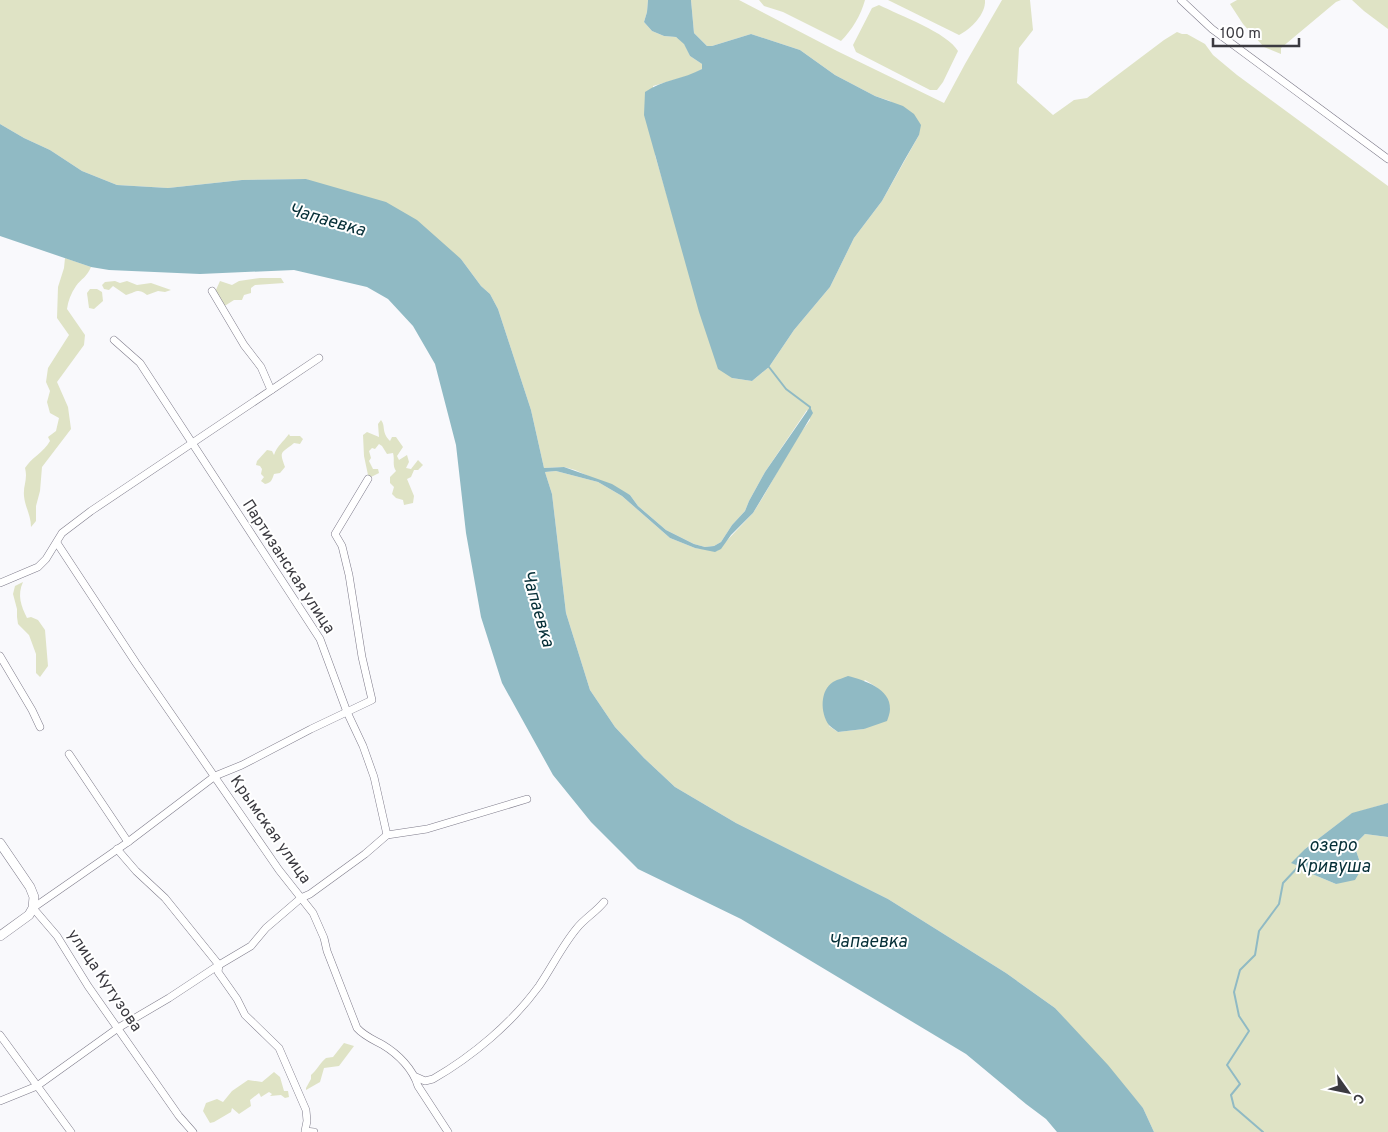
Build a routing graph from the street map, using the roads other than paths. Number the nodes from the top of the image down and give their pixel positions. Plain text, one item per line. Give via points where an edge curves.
1 (1181, 0) edge
2 (1388, 159) edge
3 (212, 291) dead end
4 (114, 340) dead end
5 (319, 358) dead end
6 (271, 390) junction
7 (193, 444) junction
8 (368, 479) dead end
9 (57, 543) junction
10 (0, 583) edge
11 (0, 656) edge
12 (348, 712) junction
13 (40, 727) dead end
14 (69, 754) dead end
15 (215, 776) junction
16 (527, 799) dead end
17 (387, 835) junction
18 (128, 842) junction
19 (0, 843) edge
20 (117, 850) junction
21 (301, 898) junction
22 (604, 902) dead end
23 (34, 908) junction
24 (0, 936) edge
25 (218, 965) junction
26 (118, 1028) junction
27 (0, 1035) edge
28 (416, 1077) junction
29 (37, 1086) junction
30 (0, 1101) edge
31 (304, 1131) edge
32 (71, 1132) edge
33 (193, 1132) edge
34 (314, 1132) edge
35 (448, 1132) edge

1 - 2 street via 1212,29
3 - 6 street via 261,367
4 - 7 street, Партизанская улица via 140,363
5 - 6 street
6 - 7 street
7 - 9 street via 91,511 62,533
7 - 12 street, Партизанская улица via 320,639
8 - 12 street, Партизанская улица via 335,534 342,546 349,575 372,700
9 - 10 street via 38,567
9 - 15 street, Крымская улица
11 - 13 street
12 - 15 street
12 - 17 street, Партизанская улица via 374,777
14 - 18 street
15 - 18 street
15 - 21 street, Крымская улица
16 - 17 street via 427,829
17 - 21 street
18 - 20 street
19 - 23 street, улица Кутузова via 30,887
20 - 23 street
20 - 25 street via 165,898
21 - 25 street via 266,928 251,946
21 - 28 street, Крымская улица via 313,913 324,938 357,1028 394,1052
22 - 28 street via 582,921 539,986 487,1042 434,1079
23 - 24 street
23 - 26 street, улица Кутузова via 57,936
25 - 26 street
25 - 31 street via 218,972 245,1015 279,1048 306,1110
26 - 29 street
26 - 33 street, улица Кутузова
27 - 29 street
28 - 35 street, Крымская улица via 418,1086
29 - 30 street
29 - 32 street
31 - 34 street

